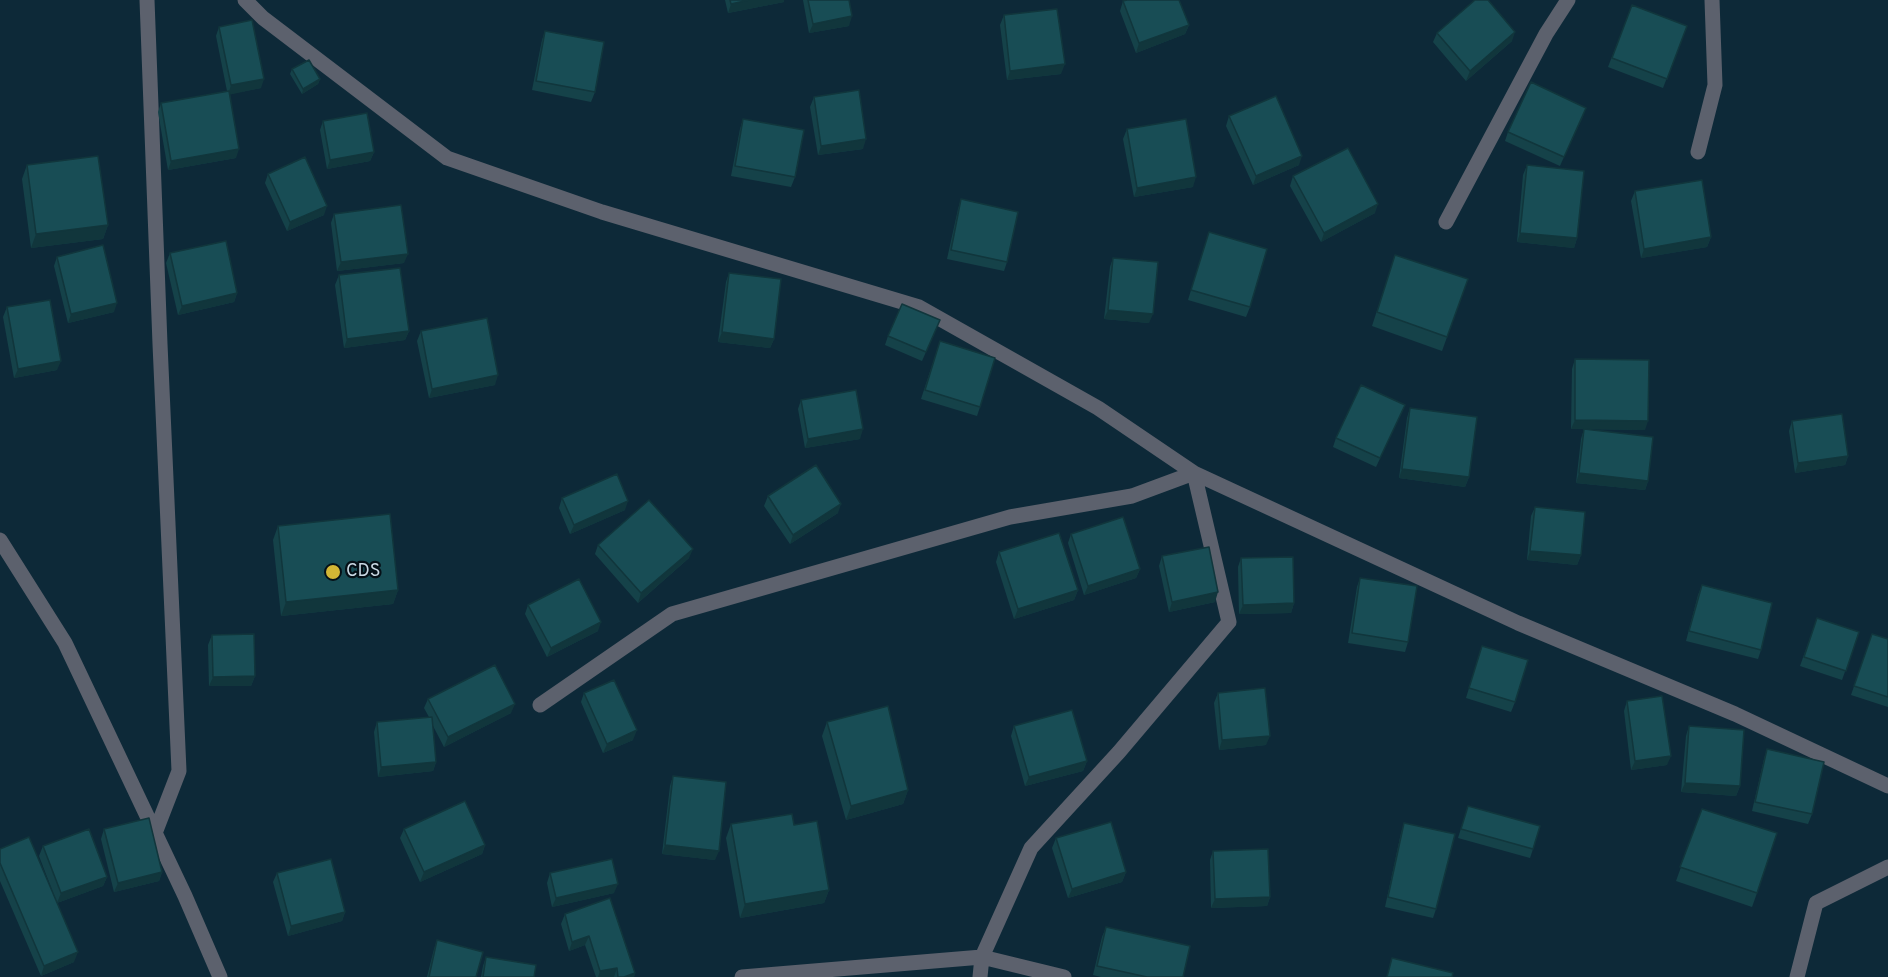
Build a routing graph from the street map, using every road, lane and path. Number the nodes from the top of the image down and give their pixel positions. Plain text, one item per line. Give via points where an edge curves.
1 (147, 0) edge
2 (245, 0) edge
3 (1568, 0) edge
4 (1712, 0) edge
5 (1698, 152) dead end
6 (1446, 222) dead end
7 (1194, 473) junction
8 (0, 540) edge
9 (540, 705) dead end
10 (1888, 786) edge
11 (155, 833) junction
12 (1888, 867) edge
13 (981, 957) junction
14 (220, 977) edge
15 (742, 977) edge
16 (980, 977) edge
17 (1064, 977) edge
18 (1797, 977) edge

1 - 11 street via 179,771
2 - 7 street via 263,18 447,158 602,212 919,307 1098,408
3 - 6 street
4 - 5 street via 1715,85
7 - 9 street via 1132,496 1010,517 672,614
7 - 10 street via 1518,623 1735,714
7 - 13 street via 1229,622 1031,848
8 - 11 street via 65,643
11 - 14 street
12 - 18 street via 1816,903
13 - 15 street
13 - 16 street
13 - 17 street

